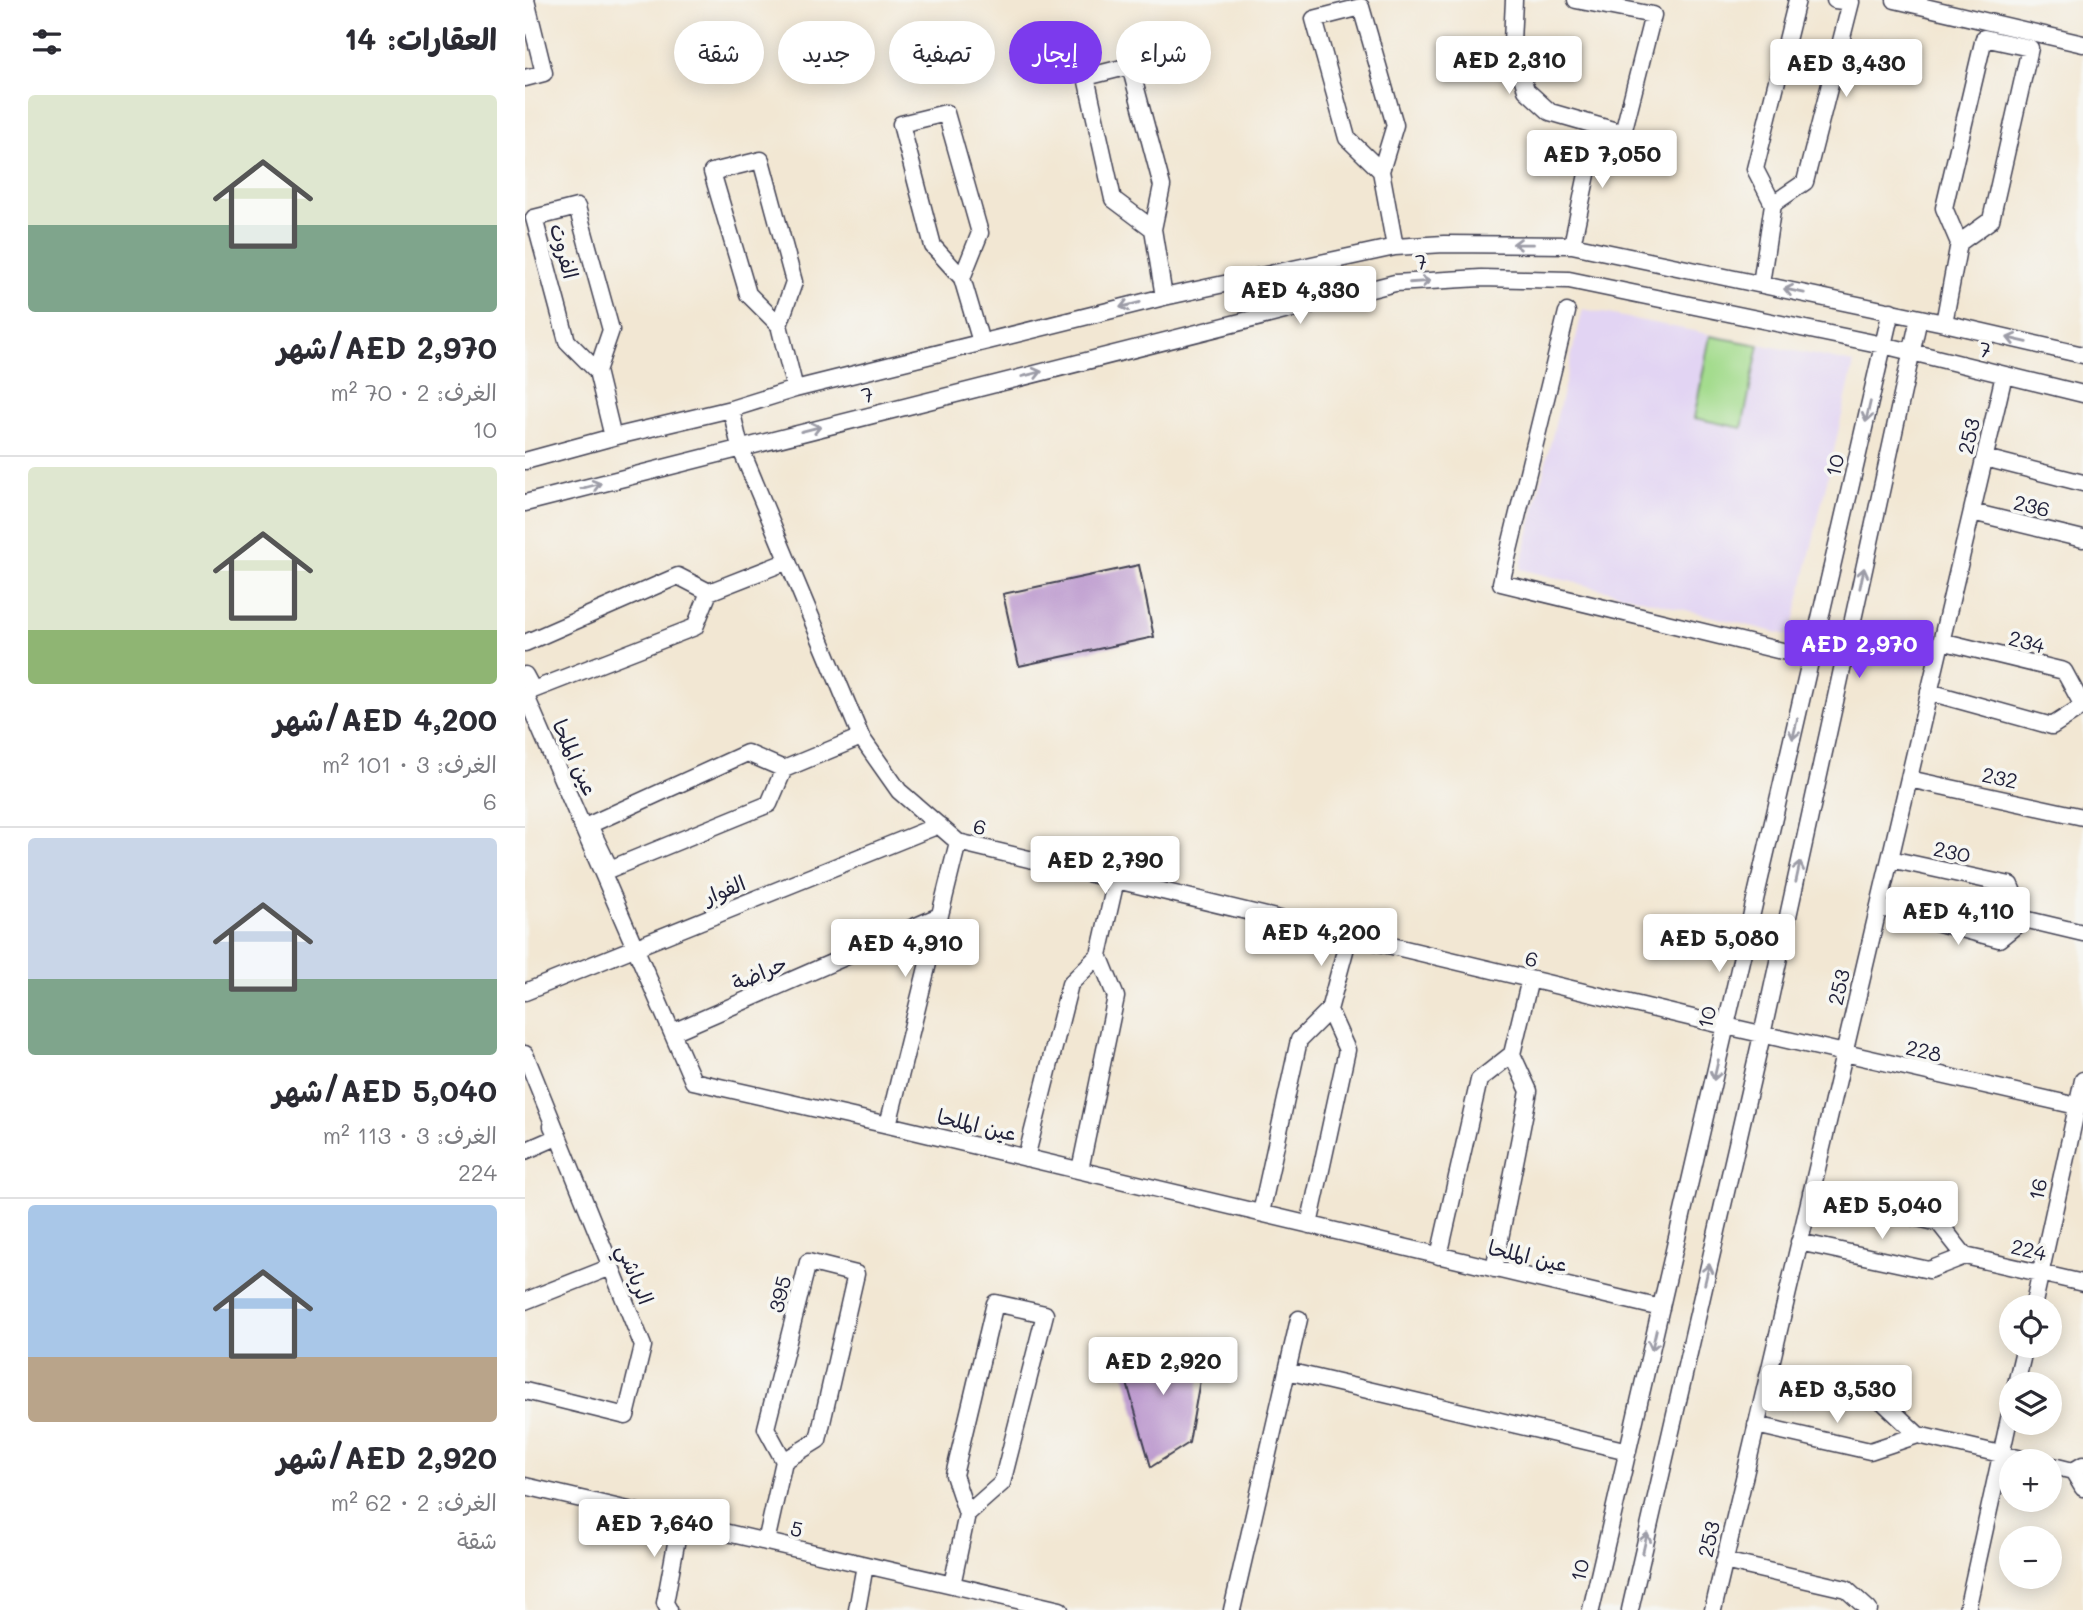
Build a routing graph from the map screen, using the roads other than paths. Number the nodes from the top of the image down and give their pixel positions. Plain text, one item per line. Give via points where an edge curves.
1 (526, 0) edge
2 (1514, 0) edge
3 (1576, 0) edge
4 (1797, 0) edge
5 (1835, 0) edge
6 (1895, 0) edge
7 (2083, 44) edge
8 (525, 78) edge
9 (1597, 127) junction
10 (1381, 171) junction
11 (1773, 204) junction
12 (1153, 229) junction
13 (1959, 243) junction
14 (1572, 245) junction
15 (1395, 247) junction
16 (962, 278) junction
17 (1761, 284) junction
18 (1164, 297) junction
19 (1567, 312) dead end
20 (1891, 312) junction
21 (1919, 318) junction
22 (1944, 323) junction
23 (779, 325) junction
24 (981, 342) junction
25 (1883, 345) junction
26 (1911, 353) junction
27 (2083, 355) edge
28 (597, 371) junction
29 (2004, 374) junction
30 (795, 389) junction
31 (2083, 394) edge
32 (731, 409) junction
33 (613, 436) junction
34 (740, 447) junction
35 (1985, 457) junction
36 (525, 461) edge
37 (2083, 483) edge
38 (525, 503) edge
39 (1972, 512) junction
40 (2083, 539) edge
41 (788, 561) junction
42 (709, 592) junction
43 (1941, 641) junction
44 (525, 643) edge
45 (1811, 658) junction
46 (525, 675) edge
47 (1929, 692) junction
48 (525, 694) edge
49 (2083, 706) edge
50 (861, 737) junction
51 (784, 769) junction
52 (1909, 779) junction
53 (2083, 817) edge
54 (939, 825) junction
55 (958, 842) junction
56 (1890, 859) junction
57 (1116, 880) junction
58 (1878, 907) junction
59 (939, 916) junction
60 (2024, 919) junction
61 (2083, 933) edge
62 (1349, 936) junction
63 (636, 947) junction
64 (1098, 955) junction
65 (1530, 979) junction
66 (525, 992) edge
67 (1329, 1010) junction
68 (1726, 1026) junction
69 (673, 1032) junction
70 (1762, 1035) junction
71 (1844, 1053) junction
72 (525, 1054) edge
73 (1513, 1054) junction
74 (2083, 1083) edge
75 (525, 1090) edge
76 (2077, 1106) junction
77 (888, 1125) junction
78 (525, 1151) edge
79 (1026, 1157) junction
80 (1080, 1170) junction
81 (1811, 1193) junction
82 (1261, 1213) junction
83 (1309, 1225) junction
84 (1799, 1242) junction
85 (1440, 1256) junction
86 (1965, 1256) junction
87 (611, 1267) junction
88 (1494, 1269) junction
89 (2041, 1273) junction
90 (2083, 1283) edge
91 (2036, 1295) edge
92 (525, 1301) edge
93 (1661, 1308) junction
94 (1299, 1320) dead end
95 (1287, 1371) junction
96 (1768, 1375) junction
97 (525, 1391) edge
98 (1756, 1425) junction
99 (1918, 1435) junction
100 (1628, 1451) junction
101 (1999, 1454) edge
102 (784, 1461) junction
103 (1999, 1463) edge
104 (2078, 1468) edge
105 (525, 1486) edge
106 (2083, 1488) edge
107 (967, 1514) junction
108 (680, 1522) junction
109 (766, 1542) junction
110 (1724, 1561) junction
111 (865, 1565) junction
112 (952, 1585) junction
113 (661, 1607) edge
114 (1055, 1609) edge
115 (856, 1610) edge
116 (1232, 1610) edge
117 (1591, 1610) edge
118 (1630, 1610) edge
119 (1713, 1610) edge
120 (1869, 1610) edge
121 (1967, 1610) edge

1 - 8 street via 544,73
2 - 9 street via 1512,42 1526,90 1550,112
3 - 9 street via 1653,15 1623,134
4 - 11 street via 1755,169
5 - 11 street via 1851,2 1805,182
6 - 7 street
9 - 14 street
10 - 10 street via 1395,125 1361,7 1314,19 1347,138
10 - 15 street
11 - 17 street
12 - 12 street via 1162,186 1130,66 1086,77 1112,199
12 - 18 street
13 - 13 street via 1991,220 2030,48 1984,38 1944,208
13 - 22 street
14 -> 15 street, 7
14 - 17 street, 7
15 - 18 street, 7
16 - 16 street via 980,233 946,113 901,124 933,246
16 - 24 street
20 -> 17 street, 7
18 -> 24 street, 7
19 - 45 street via 1501,583
20 - 21 street, 7
20 - 25 street, 10
21 - 22 street, 7
21 - 26 street
27 -> 22 street, 7
23 - 23 street via 794,282 761,160 712,172 748,294
23 - 30 street
24 - 30 street, 7
25 - 26 street, 7
34 -> 25 street, 7 via 1395,283 1481,278 1569,280
25 -> 45 street, 10
26 - 29 street, 7
70 -> 26 street
28 - 28 street, الفروت via 611,330 577,207 534,218 567,341
28 - 33 street
29 - 31 street, 7
29 - 35 street, 253
30 - 32 street, 7
32 - 33 street, 7
32 - 34 street, 6
33 - 36 street, 7
38 -> 34 street, 7
34 - 41 street, 6
35 - 37 street, 236
35 - 39 street, 253
39 - 40 street, 236
39 - 43 street, 253
41 - 42 street
41 - 50 street, 6
42 - 44 street via 678,576
42 - 46 street via 695,627 533,690
43 - 47 street, 253
43 - 49 street, 234 via 2064,671
45 -> 68 street, 10
47 - 49 street, 234 via 2052,726
47 - 52 street, 253
48 - 63 street, عين الملحا
50 - 51 street
50 - 54 street, 6 via 899,791
51 - 51 street via 747,753 589,825 610,869 769,804
52 - 53 street, 232
52 - 56 street, 253
54 - 55 street, 6
54 - 63 street, الفوار
55 - 57 street, 6
55 - 59 street
56 - 58 street, 253
56 - 60 street, 230 via 2010,885
57 - 62 street, 6
57 - 64 street
58 - 60 street via 1999,939
58 - 71 street, 253
59 - 69 street, حراضة
59 - 77 street
60 - 61 street
62 - 65 street, 6
62 - 67 street
63 - 66 street, الفوار
63 - 69 street, عين الملحا
64 - 79 street via 1070,984
64 - 80 street via 1116,997
65 - 68 street, 6
65 - 73 street
67 - 82 street via 1299,1040
67 - 83 street via 1347,1051
68 - 70 street, 6
68 -> 93 street, 10
69 - 77 street, عين الملحا via 692,1081
70 - 71 street, 228
118 -> 70 street
71 - 76 street, 228
71 - 81 street, 253
72 - 87 street, الرياشي
73 - 85 street via 1479,1080
73 - 88 street via 1529,1091
74 - 76 street, 16
75 - 78 street via 536,1086 557,1137
76 - 89 street, 16
77 - 79 street, عين الملحا
79 - 80 street, عين الملحا
80 - 82 street, عين الملحا
81 - 84 street, 253
81 - 86 street via 1940,1223
82 - 83 street, عين الملحا
83 - 85 street, عين الملحا
84 - 86 street via 1929,1270
84 - 96 street, 253
85 - 88 street, عين الملحا
86 - 89 street, 224
87 - 92 street
87 - 97 street, الرياشي via 643,1346 626,1416
88 - 93 street, عين الملحا
89 - 90 street, 224
89 - 91 street, 16
93 -> 100 street, 10
94 - 95 street
95 - 100 street
95 - 116 street
96 - 98 street, 253
96 - 99 street via 1882,1401
98 - 99 street via 1870,1451
98 - 110 street, 253
99 - 101 street
100 - 117 street, 10
102 - 102 street, 395 via 818,1440 856,1274 809,1262 767,1428
102 - 109 street
103 - 121 street
104 - 106 street
105 - 108 street, 5
107 - 107 street via 1002,1483 1045,1314 995,1303 954,1475
107 - 112 street
108 - 109 street, 5
108 - 113 street
109 - 111 street, 5
110 - 119 street, 253
110 - 120 street via 1846,1589
111 - 112 street, 5
111 - 115 street
112 - 114 street, 5

